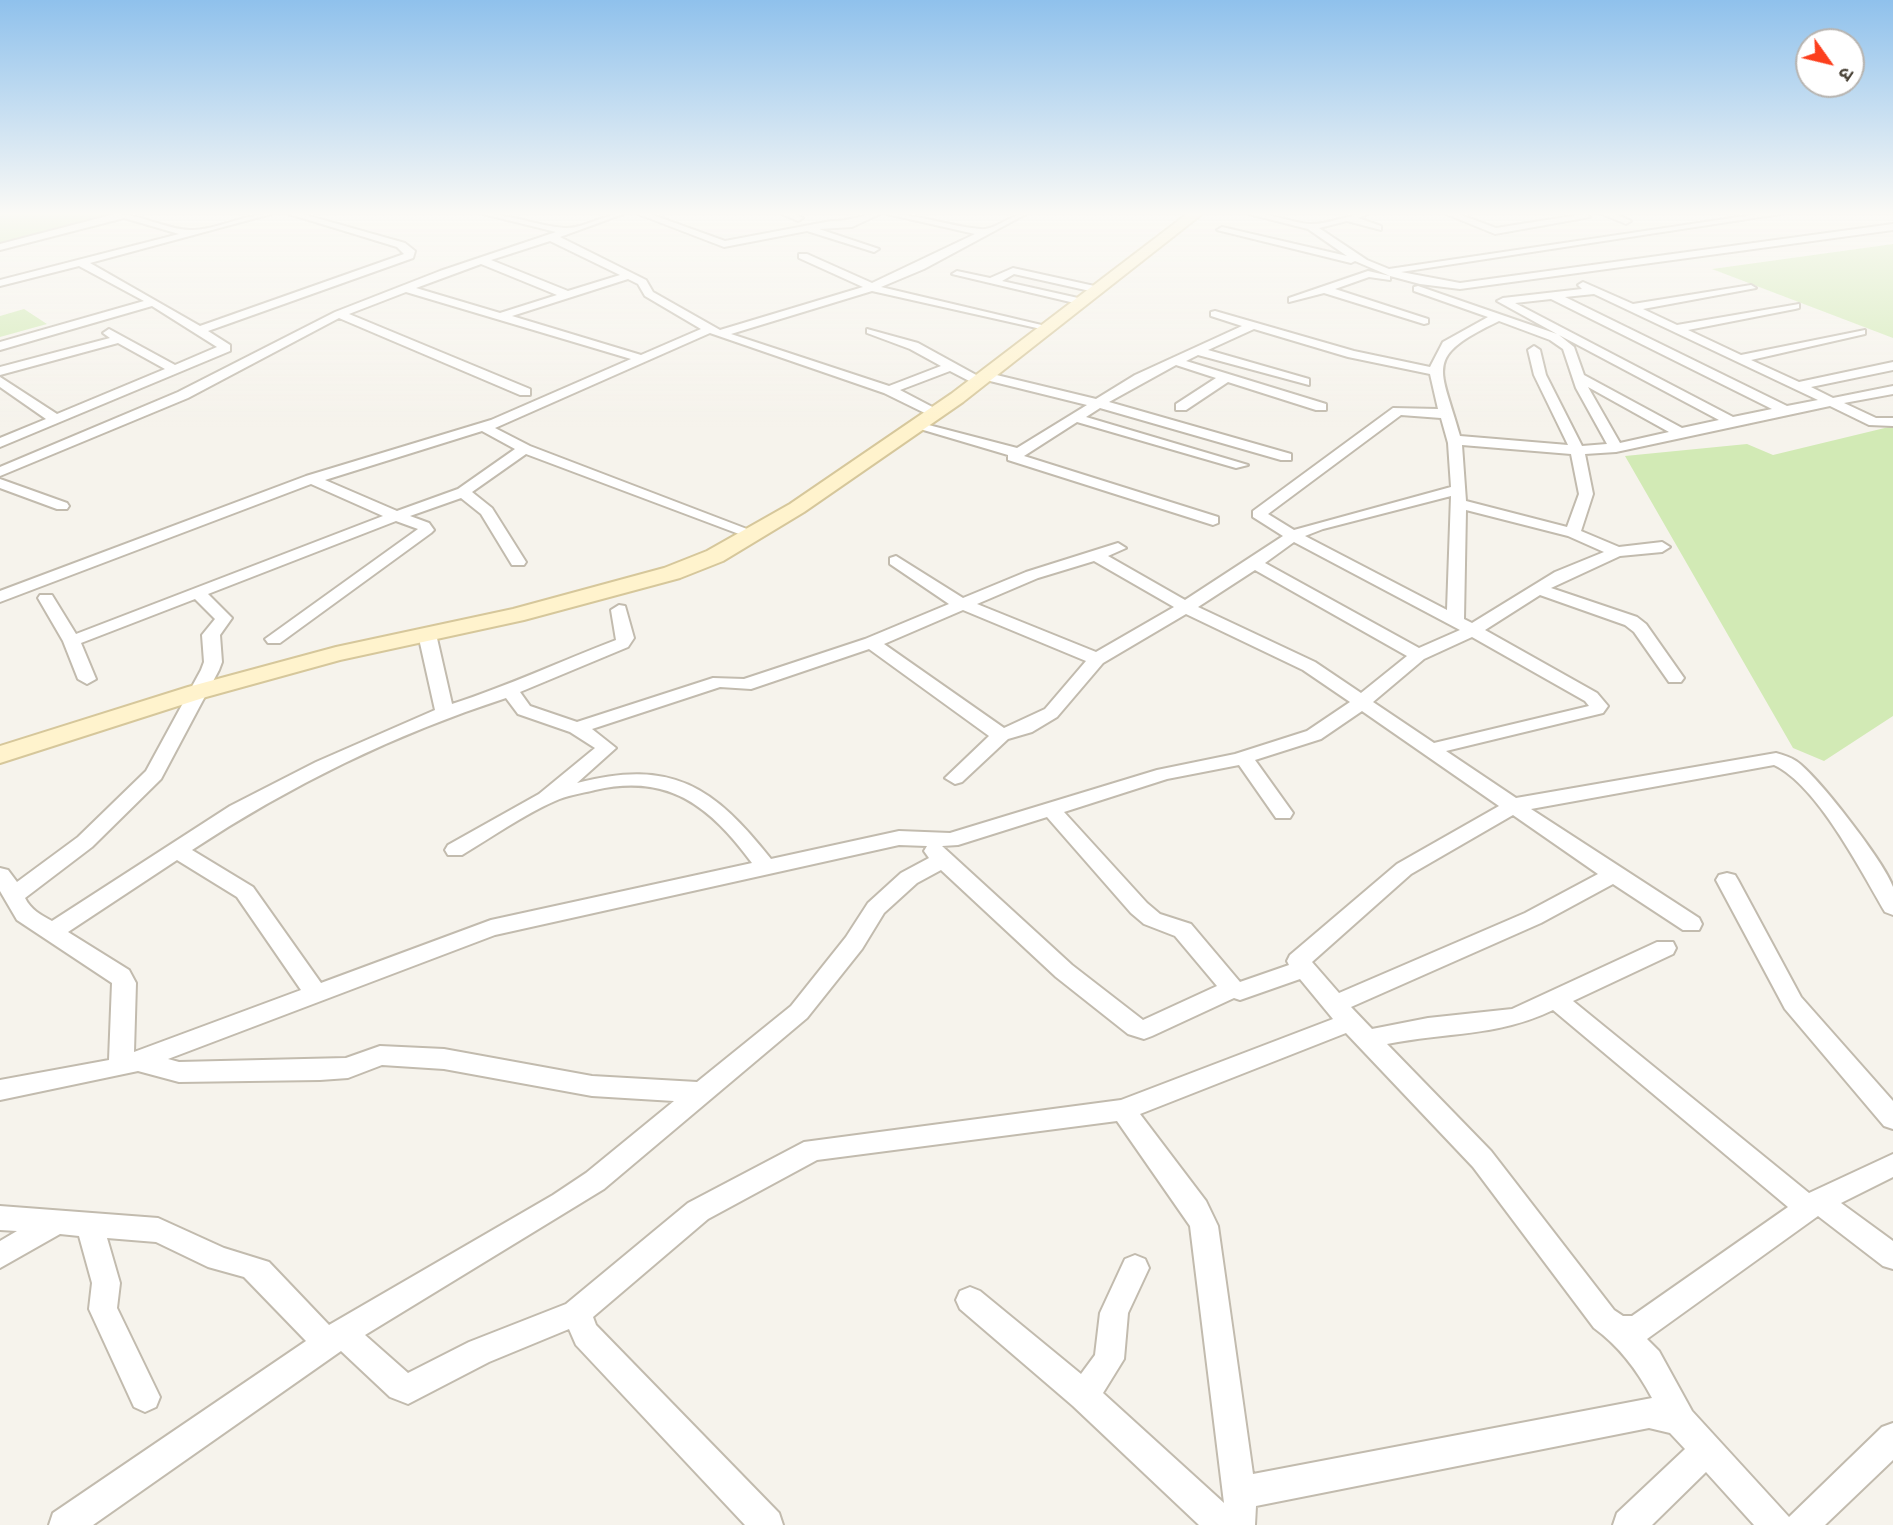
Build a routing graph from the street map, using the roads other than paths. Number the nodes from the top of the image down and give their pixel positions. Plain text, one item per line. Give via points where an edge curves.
1 (123, 285) edge
2 (345, 285) edge
3 (412, 285) edge
4 (543, 285) edge
5 (595, 285) edge
6 (644, 285) edge
7 (1020, 285) edge
8 (1057, 285) edge
9 (1105, 285) edge
10 (1336, 285) edge
11 (1405, 285) edge
12 (1475, 285) edge
13 (1582, 285) edge
14 (866, 286) joint
15 (405, 288) junction
16 (1751, 288) dead end
17 (1323, 289) junction
18 (1593, 291) junction
19 (565, 294) junction
20 (1553, 295) junction
21 (1091, 296) junction
22 (1293, 300) dead end
23 (1503, 301) junction
24 (154, 302) junction
25 (1795, 306) dead end
26 (1630, 308) junction
27 (1519, 309) junction
28 (339, 314) junction
29 (1215, 314) dead end
30 (1496, 316) junction
31 (498, 317) junction
32 (88, 321) junction
33 (1424, 321) dead end
34 (1251, 326) junction
35 (1675, 329) junction
36 (200, 330) junction
37 (1046, 330) junction
38 (871, 331) dead end
39 (714, 332) junction
40 (1861, 332) dead end
41 (1688, 336) junction
42 (120, 339) junction
43 (1648, 342) junction
44 (0, 346) edge
45 (1594, 349) junction
46 (1534, 350) dead end
47 (1197, 351) junction
48 (643, 359) junction
49 (1738, 359) junction
50 (1175, 361) junction
51 (953, 366) junction
52 (1893, 366) edge
53 (175, 370) junction
54 (0, 372) edge
55 (1436, 372) junction
56 (1577, 376) junction
57 (1226, 377) junction
58 (980, 379) junction
59 (0, 381) edge
60 (1305, 382) dead end
61 (1799, 386) junction
62 (890, 390) junction
63 (1893, 390) edge
64 (15, 392) junction
65 (525, 392) dead end
66 (0, 396) edge
67 (1099, 402) junction
68 (1833, 402) junction
69 (1181, 407) dead end
70 (1321, 407) dead end
71 (1786, 411) junction
72 (1447, 414) junction
73 (1073, 417) junction
74 (57, 420) junction
75 (926, 420) junction
76 (1731, 421) junction
77 (1893, 422) edge
78 (489, 430) junction
79 (1681, 433) junction
80 (1455, 440) junction
81 (0, 443) edge
82 (1616, 448) junction
83 (524, 449) junction
84 (1577, 450) junction
85 (1018, 453) junction
86 (1286, 457) dead end
87 (1241, 465) dead end
88 (0, 472) edge
89 (316, 481) junction
90 (0, 483) edge
91 (463, 492) junction
92 (1458, 496) junction
93 (62, 506) dead end
94 (396, 516) junction
95 (1213, 520) dead end
96 (1573, 533) junction
97 (752, 534) junction
98 (1293, 536) junction
99 (1662, 547) dead end
100 (1118, 548) dead end
101 (1617, 552) junction
102 (1097, 556) junction
103 (896, 561) dead end
104 (518, 562) dead end
105 (1254, 563) junction
106 (1540, 590) junction
107 (198, 593) junction
108 (0, 597) edge
109 (46, 598) dead end
110 (959, 603) junction
111 (1185, 607) junction
112 (619, 610) dead end
113 (1464, 626) junction
114 (427, 634) junction
115 (274, 639) dead end
116 (72, 641) junction
117 (871, 643) junction
118 (1418, 655) junction
119 (1097, 659) junction
120 (87, 678) dead end
121 (1675, 678) dead end
122 (510, 691) junction
123 (197, 692) junction
124 (1362, 702) junction
125 (445, 712) junction
126 (577, 729) junction
127 (1001, 735) junction
128 (1432, 749) junction
129 (0, 755) edge
130 (1244, 758) junction
131 (955, 778) dead end
132 (546, 798) junction
133 (1514, 805) junction
134 (1050, 808) junction
135 (1283, 813) dead end
136 (920, 839) junction
137 (177, 850) junction
138 (455, 850) dead end
139 (943, 860) junction
140 (767, 869) junction
141 (0, 874) edge
142 (1614, 876) junction
143 (1727, 880) dead end
144 (15, 895) junction
145 (1893, 907) edge
146 (1691, 924) dead end
147 (55, 932) junction
148 (1665, 948) dead end
149 (1303, 969) junction
150 (1232, 989) junction
151 (317, 995) junction
152 (1555, 999) junction
153 (1351, 1022) junction
154 (129, 1064) junction
155 (0, 1090) edge
156 (700, 1093) junction
157 (1123, 1110) junction
158 (1893, 1119) edge
159 (1893, 1165) edge
160 (1813, 1204) junction
161 (0, 1218) edge
162 (57, 1222) junction
163 (92, 1224) junction
164 (0, 1256) edge
165 (1893, 1257) edge
166 (1135, 1268) dead end
167 (970, 1300) dead end
168 (576, 1313) junction
169 (1618, 1329) junction
170 (334, 1338) junction
171 (1084, 1396) junction
172 (145, 1397) dead end
173 (1681, 1422) junction
174 (1893, 1438) edge
175 (1707, 1450) junction
176 (1240, 1493) junction
177 (65, 1525) edge
178 (768, 1525) edge
179 (1223, 1525) edge
180 (1239, 1525) edge
181 (1629, 1525) edge
182 (1776, 1525) edge
183 (1802, 1525) edge

1 - 24 street
2 - 36 street
3 - 15 street
4 - 19 street
5 - 19 street
6 - 39 street via 649,294
7 - 21 street
8 - 21 street
9 - 21 main road
10 - 17 street
11 - 30 street
12 - 23 street
13 - 18 street
14 - 37 street
14 - 39 street
15 - 28 street
15 - 31 street
16 - 26 street
17 - 22 street
17 - 33 street
18 - 20 street
18 - 26 street
19 - 31 street
20 - 23 street
20 - 43 street
21 - 37 main road
23 - 27 street
24 - 32 street
24 - 36 street
25 - 35 street
26 - 35 street
27 - 30 street
27 - 45 street
28 - 65 street
28 - 88 street via 184,395
29 - 34 street
30 - 55 street via 1451,342 1438,358
30 - 56 street via 1563,341
31 - 48 street
32 - 42 street
32 - 44 street
34 - 47 street
34 - 55 street
35 - 41 street
36 - 53 street via 226,348
37 - 58 main road
38 - 51 street
39 - 48 street
39 - 62 street
40 - 49 street
41 - 43 street
41 - 49 street
42 - 53 street
42 - 54 street
43 - 45 street
43 - 71 street
45 - 76 street
46 - 84 street via 1540,375
47 - 50 street
47 - 60 street
48 - 78 street
49 - 61 street
50 - 57 street
50 - 67 street
51 - 58 street
51 - 62 street
52 - 61 street
53 - 74 street
55 - 72 street
56 - 79 street
56 - 82 street
57 - 69 street
57 - 70 street
58 - 67 street
58 - 75 main road
59 - 64 street
61 - 68 street
62 - 75 street
63 - 68 street
64 - 66 street
64 - 74 street
67 - 73 street
67 - 86 street
68 - 71 street
68 - 77 street via 1874,422
71 - 76 street
72 - 80 street
72 - 98 street via 1398,411 1258,513
73 - 85 street
73 - 87 street
74 - 81 street
75 - 85 street
75 - 97 main road
76 - 79 street
78 - 83 street
78 - 89 street
79 - 82 street
80 - 84 street
80 - 92 street
82 - 84 street
83 - 91 street
83 - 97 street
84 - 96 street via 1586,494
85 - 95 street via 1014,459
89 - 94 street
89 - 108 street
90 - 93 street
91 - 94 street
91 - 104 street via 486,511
92 - 96 street
92 - 98 street via 1318,526
92 - 113 street via 1452,584
94 - 107 street
94 - 115 street via 426,530
96 - 101 street
97 - 114 main road via 715,556 672,573
98 - 105 street
98 - 113 street
99 - 101 street
100 - 102 street
101 - 106 street via 1561,575
102 - 110 street
102 - 111 street
103 - 110 street
105 - 111 street
105 - 118 street
106 - 113 street
106 - 121 street via 1630,621 1640,628
107 - 116 street
107 - 123 street via 224,618 211,635 213,662
109 - 116 street
110 - 117 street
110 - 119 street
111 - 119 street
111 - 124 street via 1308,666
112 - 122 street via 625,641
113 - 118 street
113 - 128 street via 1591,697 1599,706
114 - 123 main road
114 - 125 street
116 - 120 street
117 - 126 street via 745,685 719,682
117 - 127 street
118 - 124 street
119 - 127 street via 1051,713
122 - 125 street
122 - 126 street via 524,709
123 - 129 main road
123 - 144 street via 177,738 149,781 85,842
124 - 128 street
124 - 130 street via 1314,735
125 - 137 street via 323,766 237,811
126 - 132 street via 604,743 606,751
127 - 131 street
128 - 133 street
130 - 134 street via 1164,774
130 - 135 street
132 - 138 street
132 - 140 street via 617,778 673,785 723,815
133 - 142 street
133 - 145 street via 1785,760 1826,805
133 - 149 street via 1404,869 1300,956
134 - 136 street via 951,840
134 - 150 street via 1139,908 1152,919 1183,930
136 - 139 street
136 - 140 street via 899,838
137 - 147 street
137 - 151 street via 245,892
139 - 150 street via 1064,971 1136,1028 1144,1030
139 - 156 street via 892,891 799,1012
140 - 151 street via 492,928
141 - 144 street
142 - 146 street
142 - 153 street
143 - 158 street via 1793,1003
144 - 147 street via 25,915
147 - 154 street via 121,976
148 - 152 street
149 - 150 street via 1240,991
149 - 153 street
151 - 154 street
152 - 153 street via 1501,1021 1428,1027
152 - 160 street
153 - 157 street
153 - 169 street via 1482,1159 1604,1320
154 - 155 street
154 - 156 street via 180,1072 320,1070 348,1068 380,1055 444,1059 592,1086
156 - 170 street via 563,1203
157 - 168 street via 813,1150 698,1211
157 - 176 street via 1204,1226
159 - 160 street
160 - 165 street
160 - 169 street via 1636,1330
161 - 162 street
162 - 163 street
162 - 164 street
163 - 170 street via 158,1230 220,1259 251,1265
163 - 172 street via 106,1283 103,1309
166 - 171 street via 1114,1313 1109,1359
167 - 171 street
168 - 170 street via 479,1352 408,1389
168 - 178 street via 586,1335
169 - 173 street via 1648,1361
170 - 177 street
171 - 179 street
173 - 175 street
173 - 176 street via 1649,1413
174 - 183 street
175 - 181 street
175 - 182 street
176 - 180 street

